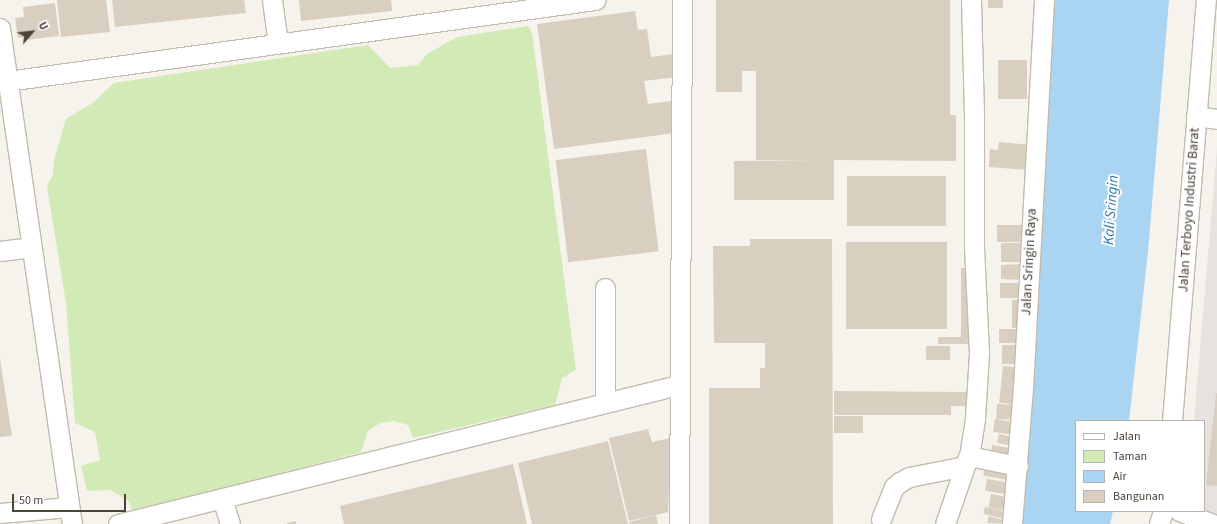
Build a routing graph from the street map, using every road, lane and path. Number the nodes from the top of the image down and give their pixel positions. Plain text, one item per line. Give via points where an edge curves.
1 (272, 0) edge
2 (595, 0) edge
3 (682, 0) edge
4 (971, 0) edge
5 (1044, 0) edge
6 (1206, 0) edge
7 (498, 7) edge
8 (0, 28) edge
9 (278, 44) junction
10 (2, 52) edge
11 (7, 81) junction
12 (1196, 116) junction
13 (1217, 119) edge
14 (31, 247) junction
15 (0, 251) edge
16 (605, 288) dead end
17 (678, 385) junction
18 (606, 403) junction
19 (1172, 420) edge
20 (967, 461) junction
21 (1018, 466) junction
22 (222, 498) junction
23 (1163, 512) edge
24 (1182, 512) edge
25 (0, 513) edge
26 (71, 515) edge
27 (881, 519) dead end
28 (118, 524) edge
29 (230, 524) edge
30 (679, 524) edge
31 (945, 524) edge
32 (1012, 524) edge
33 (1160, 524) edge
34 (1213, 524) edge

1 - 9 street
2 - 7 street
3 - 17 street
4 - 20 street via 974,247 979,353 974,419
5 - 21 street, Jalan Sringin Raya
6 - 12 street, Jalan Terboyo Industri Barat
7 - 9 street
8 - 10 street
9 - 11 street
10 - 11 street
11 - 14 street
12 - 13 street
12 - 19 street, Jalan Terboyo Industri Barat
14 - 15 street
14 - 26 street
16 - 18 street
17 - 18 street
17 - 30 street
18 - 22 street
20 - 21 street
20 - 27 street via 900,482 894,487
20 - 31 street
21 - 32 street, Jalan Sringin Raya
22 - 28 street
22 - 29 street
23 - 33 street
24 - 34 street
25 - 26 street

